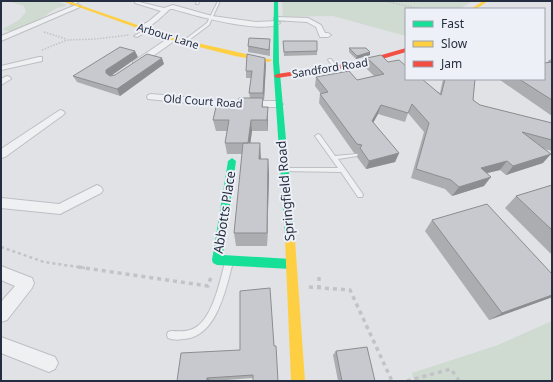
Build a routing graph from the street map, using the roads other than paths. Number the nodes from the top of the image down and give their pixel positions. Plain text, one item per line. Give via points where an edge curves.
1 (219, 1) edge
2 (276, 1) edge
3 (486, 1) edge
4 (137, 2) edge
5 (73, 3) edge
6 (475, 8) edge
7 (165, 10) junction
8 (211, 18) junction
9 (276, 21) junction
10 (141, 31) junction
11 (328, 36) dead end
12 (1, 39) edge
13 (173, 39) junction
14 (184, 42) junction
15 (405, 50) edge
16 (39, 60) road end
17 (330, 60) dead end
18 (276, 62) junction
19 (130, 67) edge
20 (1, 68) edge
21 (336, 68) junction
22 (277, 76) junction
23 (151, 98) dead end
24 (278, 104) junction
25 (60, 113) dead end
26 (318, 136) dead end
27 (1, 154) edge
28 (355, 154) dead end
29 (333, 158) junction
30 (232, 161) dead end
31 (283, 170) junction
32 (342, 170) junction
33 (97, 190) dead end
34 (1, 192) edge
35 (360, 195) dead end
36 (1, 203) edge
37 (230, 261) junction
38 (291, 264) junction
39 (1, 273) edge
40 (1, 314) edge
41 (171, 335) dead end
42 (1, 345) edge
43 (49, 363) dead end
44 (298, 381) edge

1 - 8 lane
2 - 9 street, Springfield Road
3 - 6 street
4 - 7 street
5 - 10 street, Arbour Lane
5 - 12 street via 36,26
7 - 8 street via 176,7
7 - 10 street
8 - 9 street via 256,24
8 - 14 lane via 208,24
9 - 11 street via 308,20 319,26 322,36
9 - 18 street, Springfield Road
10 - 13 street, Arbour Lane
13 - 14 street, Arbour Lane
13 - 19 street
14 - 18 street, Arbour Lane
15 - 21 street, Sandford Road via 372,61
16 - 20 street
17 - 21 lane
18 - 22 street, Springfield Road
21 - 22 street, Sandford Road
22 - 24 street, Springfield Road
23 - 24 street, Old Court Road via 230,104
24 - 31 street, Springfield Road
25 - 27 street
26 - 29 lane
28 - 29 lane
29 - 32 lane
30 - 37 street, Abbotts Place via 216,260
31 - 32 lane
31 - 38 street, Springfield Road
32 - 35 lane
33 - 36 street via 60,209
34 - 36 street
37 - 38 street, Abbotts Place
37 - 41 lane via 215,310 206,324 193,334
38 - 44 street, Springfield Road
39 - 40 street via 26,283
42 - 43 street

